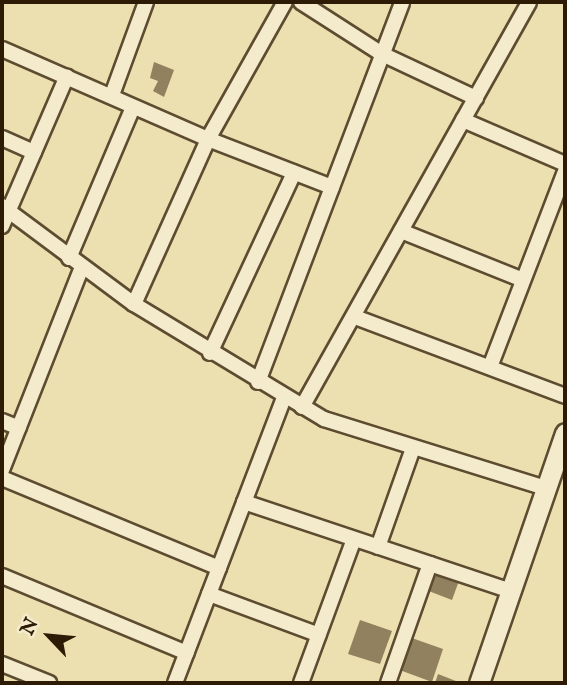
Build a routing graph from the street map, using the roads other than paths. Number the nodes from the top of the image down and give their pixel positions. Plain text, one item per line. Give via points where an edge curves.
1 (146, 2) edge
2 (285, 2) edge
3 (301, 2) edge
4 (402, 2) edge
5 (529, 2) edge
6 (2, 49) edge
7 (382, 54) junction
8 (67, 76) junction
9 (112, 95) junction
10 (476, 98) junction
11 (133, 107) junction
12 (463, 120) junction
13 (2, 138) edge
14 (208, 139) junction
15 (34, 152) junction
16 (565, 163) edge
17 (565, 172) edge
18 (294, 173) junction
19 (332, 187) junction
20 (5, 208) edge
21 (2, 226) edge
22 (401, 231) junction
23 (69, 258) junction
24 (81, 269) junction
25 (523, 280) junction
26 (134, 304) junction
27 (355, 317) junction
28 (210, 353) junction
29 (490, 367) junction
30 (258, 382) junction
31 (565, 396) edge
32 (284, 397) junction
33 (302, 407) junction
34 (2, 421) edge
35 (19, 429) junction
36 (565, 433) edge
37 (412, 449) junction
38 (2, 470) edge
39 (2, 478) edge
40 (546, 488) junction
41 (244, 502) junction
42 (355, 539) junction
43 (378, 547) junction
44 (430, 564) junction
45 (219, 568) junction
46 (2, 576) edge
47 (511, 592) junction
48 (209, 594) junction
49 (318, 635) junction
50 (187, 653) junction
51 (2, 664) edge
52 (49, 683) edge
53 (175, 683) edge
54 (301, 683) edge
55 (388, 683) edge
56 (479, 683) edge

1 - 9 street
2 - 14 street
3 - 7 street
4 - 7 street
5 - 10 street
6 - 8 street
7 - 10 street
7 - 19 street
8 - 9 street
8 - 15 street
9 - 11 street
10 - 12 street
11 - 14 street
11 - 23 street
12 - 16 street
12 - 22 street
13 - 15 street
14 - 18 street
14 - 26 street
15 - 20 street
17 - 25 street
18 - 19 street
18 - 28 street
19 - 30 street
20 - 21 street
20 - 23 street
22 - 25 street
22 - 27 street
23 - 24 street
24 - 26 street
24 - 35 street
25 - 29 street
26 - 28 street
27 - 29 street
27 - 33 street
28 - 30 street
29 - 31 street
30 - 32 street
32 - 33 street
32 - 41 street
33 - 37 street
34 - 35 street
35 - 38 street
36 - 40 street
37 - 40 street
37 - 43 street
39 - 45 street
40 - 47 street
41 - 42 street
41 - 45 street
42 - 43 street
42 - 49 street
43 - 44 street
44 - 47 street
44 - 55 street
45 - 48 street
46 - 50 street
47 - 56 street
48 - 49 street
48 - 50 street
49 - 54 street
50 - 53 street
51 - 52 street

